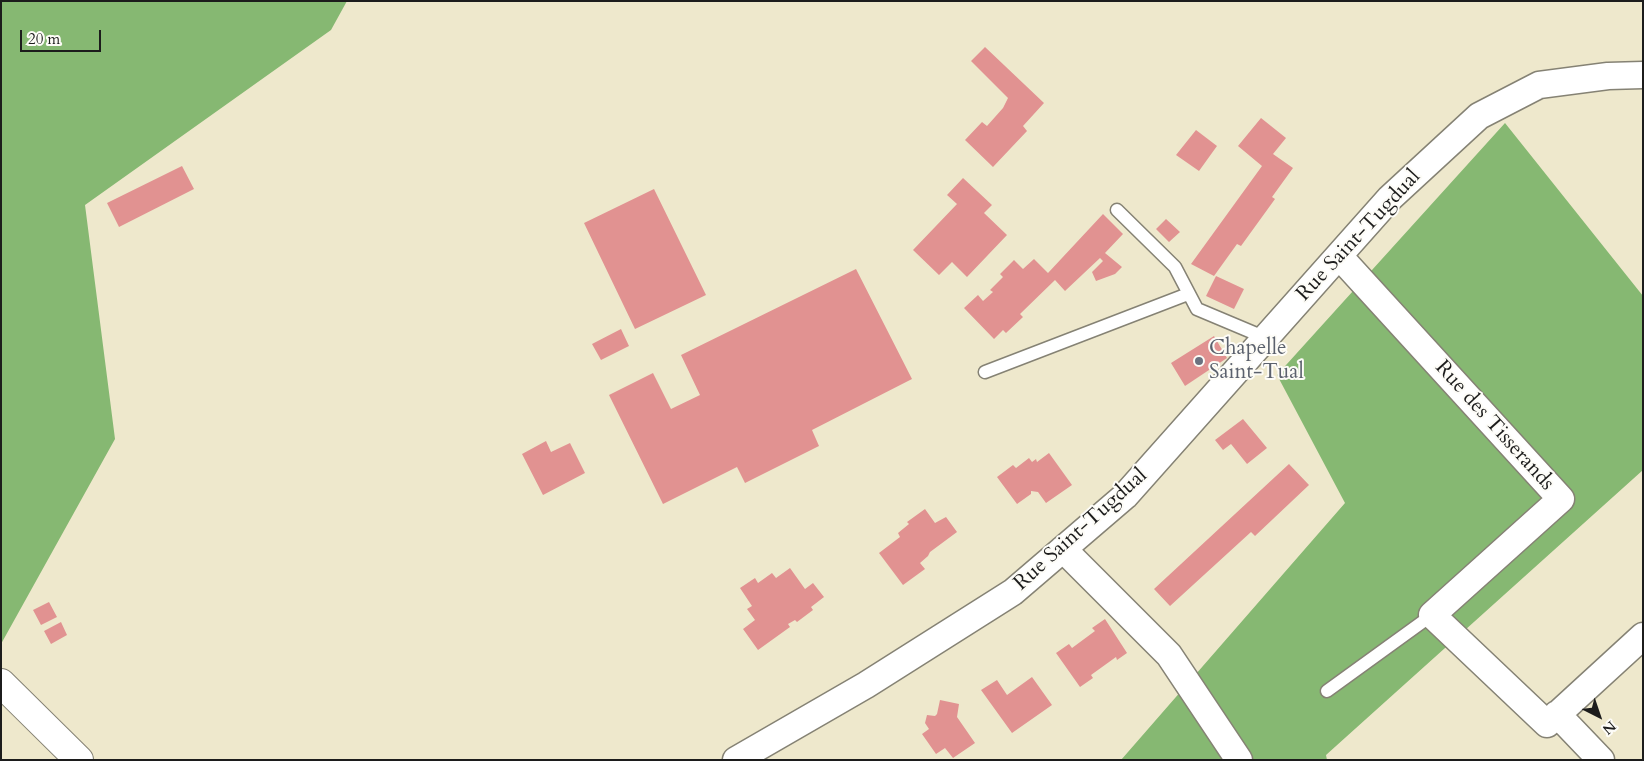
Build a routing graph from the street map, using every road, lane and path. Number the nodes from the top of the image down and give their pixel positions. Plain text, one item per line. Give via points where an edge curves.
1 (1643, 75) edge
2 (1117, 210) dead end
3 (1339, 256) junction
4 (1188, 294) junction
5 (1266, 338) junction
6 (985, 372) dead end
7 (1063, 549) junction
8 (1432, 615) junction
9 (1643, 636) edge
10 (1, 683) edge
11 (1327, 691) dead end
12 (1557, 714) junction
13 (79, 760) edge
14 (736, 760) edge
15 (1239, 760) edge
16 (1601, 760) edge

1 - 3 street, Rue Saint-Tugdual via 1539,85 1479,116 1390,198
2 - 4 lane via 1175,267
3 - 5 street, Rue Saint-Tugdual
3 - 8 street, Rue des Tisserands via 1561,499
4 - 5 lane via 1197,310
4 - 6 lane
5 - 7 street, Rue Saint-Tugdual via 1125,496
7 - 14 street, Rue Saint-Tugdual via 1013,592 866,685
7 - 15 street via 1169,655
8 - 11 lane
8 - 12 street via 1547,724
9 - 12 street
10 - 13 street
12 - 16 street

